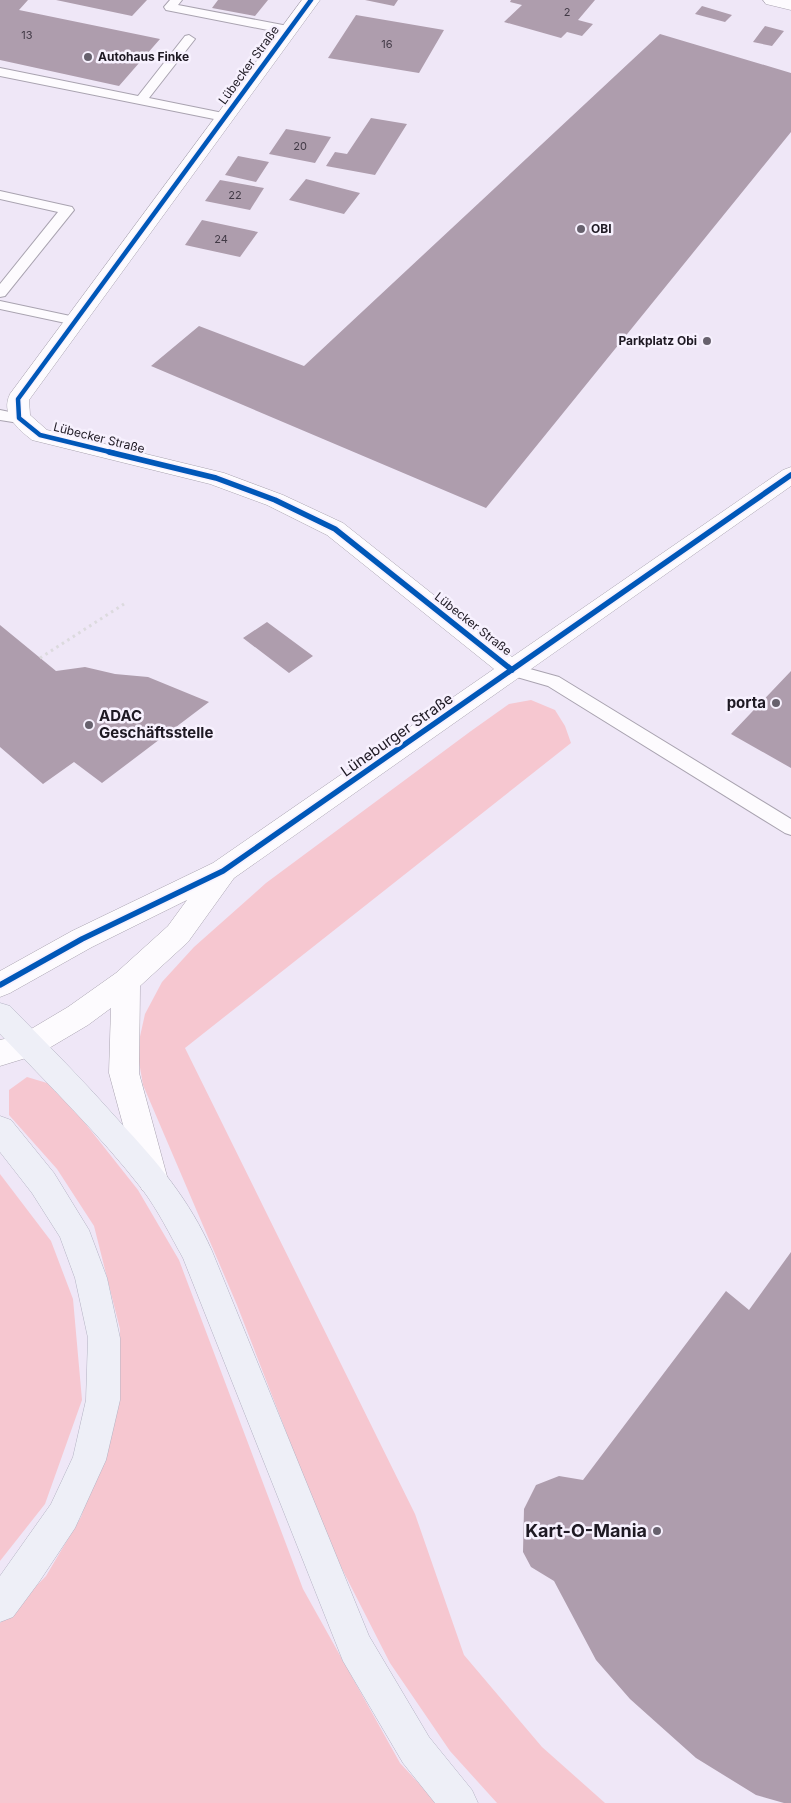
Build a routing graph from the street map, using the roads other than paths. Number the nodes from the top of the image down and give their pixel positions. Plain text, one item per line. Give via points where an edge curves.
1 (176, 0) edge
2 (311, 0) edge
3 (772, 0) edge
4 (791, 5) edge
5 (288, 30) junction
6 (189, 40) dead end
7 (0, 72) edge
8 (141, 100) junction
9 (224, 117) junction
10 (0, 195) edge
11 (0, 293) edge
12 (0, 305) edge
13 (75, 321) junction
14 (10, 417) edge
15 (791, 475) edge
16 (512, 670) junction
17 (791, 828) edge
18 (224, 871) junction
19 (126, 981) junction
20 (0, 985) edge
21 (0, 1015) edge
22 (15, 1049) edge
23 (0, 1129) edge
24 (153, 1180) junction
25 (0, 1604) edge
26 (459, 1803) edge

1 - 5 lane via 170,7
2 - 5 street, Lübecker Straße
3 - 4 street
5 - 9 street, Lübecker Straße
6 - 8 lane
7 - 8 lane
8 - 9 lane
9 - 13 street, Lübecker Straße
10 - 11 lane via 67,210
12 - 13 lane
13 - 14 street, Lübecker Straße via 18,400
14 - 16 street, Lübecker Straße via 40,435 216,478 275,500 335,529
15 - 16 street, Lüneburger Straße
16 - 17 lane via 553,681
16 - 18 street, Lüneburger Straße
18 - 19 street, Lüneburger Straße via 178,934
18 - 20 street, Lüneburger Straße via 136,912
19 - 22 street, Lüneburger Straße via 78,1016
19 - 24 street via 124,1073
21 - 22 main road
22 - 24 main road via 74,1091
23 - 25 main road via 43,1184 73,1230 91,1278 104,1338 103,1400 90,1460 63,1516
24 - 26 main road via 196,1251 356,1648 416,1750

